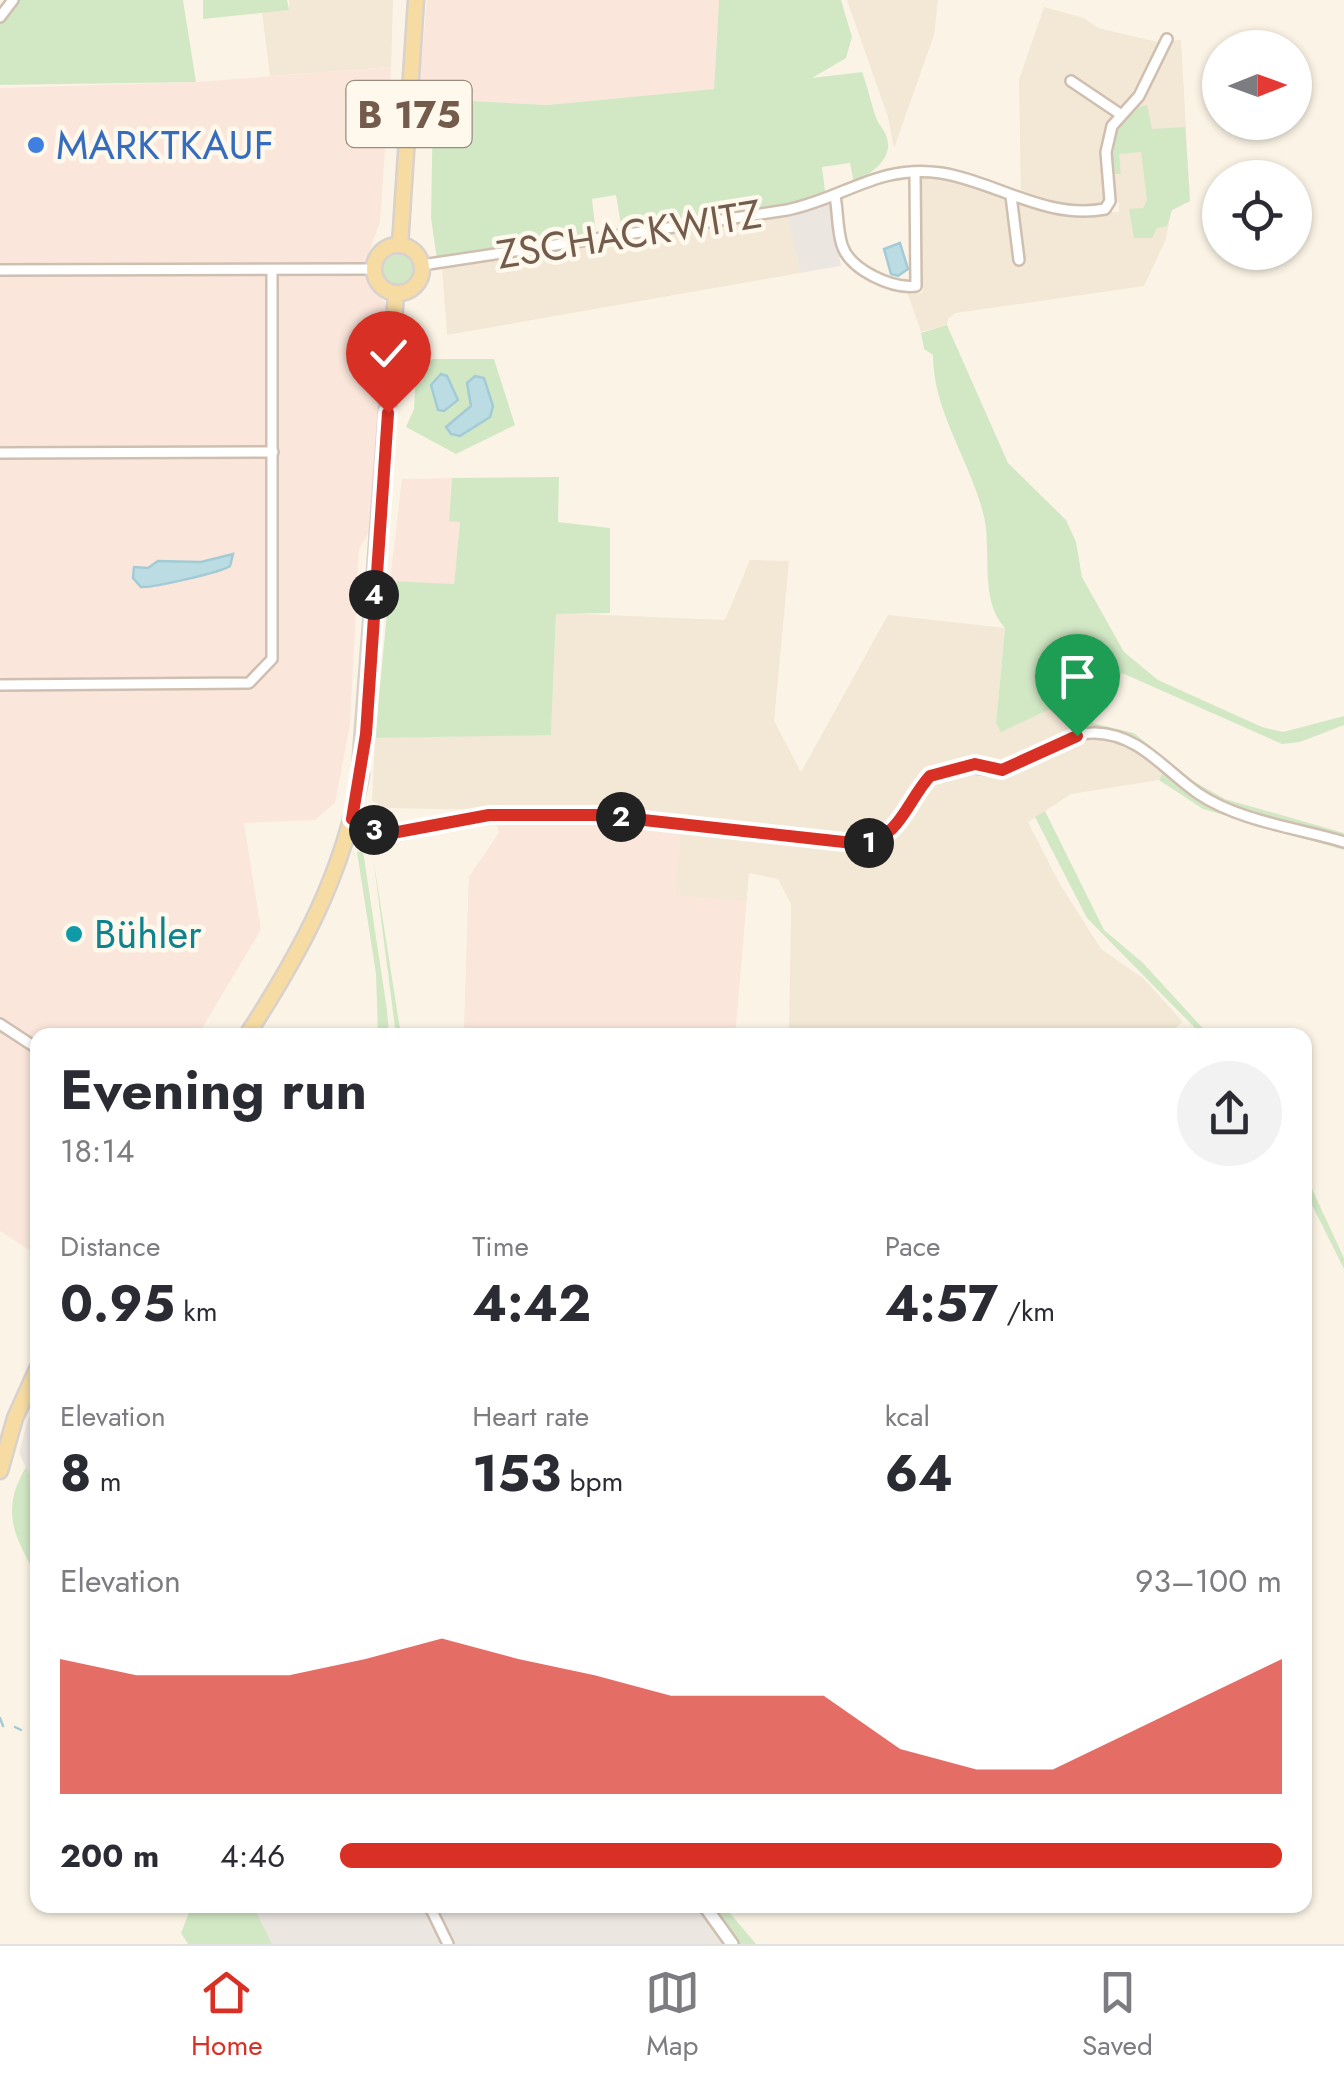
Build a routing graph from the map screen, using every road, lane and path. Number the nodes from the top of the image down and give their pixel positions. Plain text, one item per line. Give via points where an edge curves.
1 (13, 0) edge
2 (416, 0) edge
3 (0, 16) edge
4 (1167, 38) dead end
5 (1071, 81) dead end
6 (1120, 114) junction
7 (915, 174) junction
8 (834, 196) junction
9 (1011, 196) junction
10 (400, 244) junction
11 (1019, 260) dead end
12 (422, 265) junction
13 (373, 268) junction
14 (0, 270) edge
15 (272, 270) junction
16 (396, 294) junction
17 (273, 452) junction
18 (0, 453) edge
19 (0, 685) edge
20 (352, 819) junction
21 (378, 833) junction
22 (348, 837) junction
23 (1344, 842) edge
24 (0, 1024) edge
25 (257, 1028) edge
26 (30, 1044) edge
27 (30, 1383) edge
28 (0, 1471) edge
29 (433, 1913) edge
30 (710, 1913) edge
31 (448, 1944) edge
32 (732, 1944) edge

1 - 3 street
2 - 10 main road, B 175
4 - 6 street, ZSCHACKWITZ via 1139,96
5 - 6 street
6 - 9 street, ZSCHACKWITZ via 1108,139 1105,209 1060,209
7 - 8 street, ZSCHACKWITZ via 872,176
7 - 8 street via 916,286 891,284 850,258
7 - 9 street, ZSCHACKWITZ via 952,176
8 - 12 street, ZSCHACKWITZ via 772,212
9 - 11 street
10 - 12 main road
10 - 13 main road via 379,253
12 - 16 main road via 417,284
13 - 15 street
13 - 16 main road via 380,286
14 - 15 street
15 - 17 street
16 - 20 main road
17 - 18 street
17 - 19 street via 272,659 262,675 249,683
20 - 21 street
20 - 22 main road
21 - 22 street
21 - 23 street via 489,815 598,815 862,844 898,823 930,776 975,764 1002,770 1096,732 1141,746 1214,802
22 - 25 main road via 321,910
24 - 26 street
27 - 28 main road
29 - 31 street
30 - 32 street

